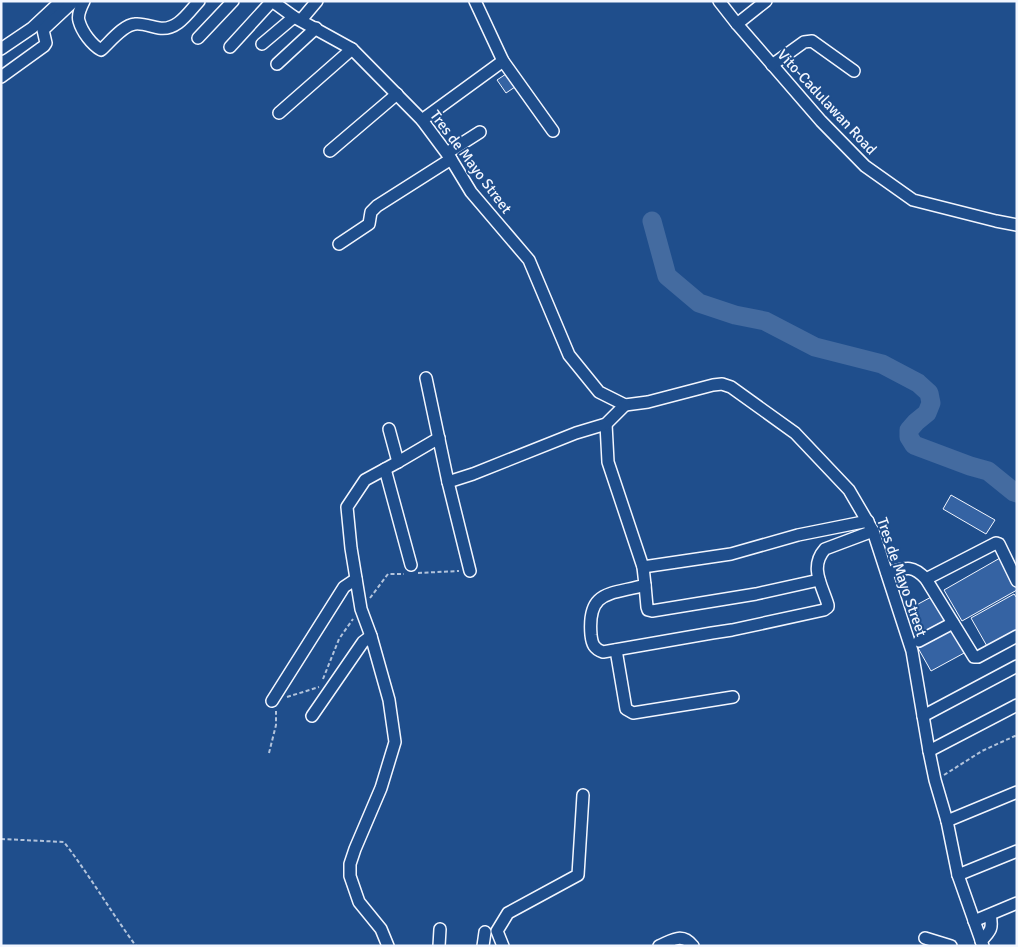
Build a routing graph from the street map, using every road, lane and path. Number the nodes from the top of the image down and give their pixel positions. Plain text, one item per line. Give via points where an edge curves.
1 (61, 1) edge
2 (74, 1) edge
3 (84, 1) edge
4 (199, 1) edge
5 (233, 1) edge
6 (272, 1) edge
7 (317, 1) edge
8 (475, 1) edge
9 (719, 1) edge
10 (766, 1) edge
11 (297, 18) junction
12 (737, 24) junction
13 (316, 28) junction
14 (198, 38) dead end
15 (262, 44) dead end
16 (2, 47) edge
17 (230, 47) dead end
18 (352, 49) junction
19 (503, 61) junction
20 (277, 64) dead end
21 (772, 65) junction
22 (854, 71) dead end
23 (1, 77) edge
24 (397, 94) junction
25 (279, 113) dead end
26 (422, 120) junction
27 (553, 130) dead end
28 (480, 132) dead end
29 (330, 151) dead end
30 (449, 156) junction
31 (1017, 225) edge
32 (339, 244) dead end
33 (426, 378) dead end
34 (625, 405) junction
35 (606, 424) junction
36 (389, 428) dead end
37 (439, 438) junction
38 (398, 462) junction
39 (385, 469) junction
40 (448, 482) junction
41 (870, 526) junction
42 (411, 565) dead end
43 (643, 567) junction
44 (470, 571) dead end
45 (887, 573) junction
46 (356, 579) junction
47 (926, 579) junction
48 (819, 580) junction
49 (1017, 582) edge
50 (645, 585) junction
51 (954, 623) junction
52 (371, 636) junction
53 (1017, 636) edge
54 (919, 641) dead end
55 (616, 650) junction
56 (1017, 666) edge
57 (733, 697) dead end
58 (272, 701) dead end
59 (1017, 705) edge
60 (312, 716) dead end
61 (923, 716) junction
62 (1017, 735) edge
63 (929, 751) junction
64 (935, 780) junction
65 (1017, 792) edge
66 (583, 795) dead end
67 (947, 821) junction
68 (1, 839) edge
69 (1017, 851) edge
70 (958, 875) junction
71 (1017, 903) edge
72 (990, 914) junction
73 (974, 921) junction
74 (440, 929) dead end
75 (485, 932) dead end
76 (925, 938) dead end
77 (982, 943) edge
78 (136, 946) edge
79 (388, 946) edge
80 (439, 946) edge
81 (484, 946) edge
82 (502, 946) edge
83 (659, 946) edge
84 (693, 946) edge
85 (951, 946) edge

1 - 16 street via 32,28
2 - 23 street via 43,30 44,46
3 - 4 street via 79,21 87,38 101,50 125,27 136,24 171,28 181,22
5 - 14 street
6 - 11 street, Tres de Mayo Street
6 - 17 street
7 - 11 street
8 - 19 street
9 - 12 street, Vito-Cadulawan Road
10 - 12 street
11 - 13 street, Tres de Mayo Street
11 - 15 street
12 - 21 street, Vito-Cadulawan Road
13 - 18 street, Tres de Mayo Street
13 - 20 street
18 - 24 street, Tres de Mayo Street
18 - 25 street
19 - 26 street
19 - 27 street
21 - 22 street via 804,42 812,41
21 - 31 street, Vito-Cadulawan Road via 864,166 913,200
24 - 26 street, Tres de Mayo Street
24 - 29 street
26 - 30 street, Tres de Mayo Street
28 - 30 street
30 - 32 street via 377,206 371,212 369,224
30 - 34 street, Tres de Mayo Street via 472,192 529,260 568,355 599,392
33 - 37 street
34 - 35 street
34 - 41 street, Tres de Mayo Street via 713,385 731,387 795,433 849,490
35 - 40 street
35 - 43 street via 608,462
36 - 38 street
37 - 38 street
37 - 40 street
38 - 39 street
39 - 42 street
39 - 46 street via 365,480 347,507
40 - 44 street
41 - 43 street via 798,535 731,554
41 - 45 street, Tres de Mayo Street
41 - 48 street via 825,549 817,564
43 - 50 street
45 - 47 street via 914,568
45 - 61 street, Tres de Mayo Street via 912,651
46 - 52 street via 361,609
46 - 58 street via 344,587
47 - 49 street via 996,543
47 - 51 street
48 - 50 street via 652,611 647,607
48 - 55 street via 828,605 824,610
50 - 55 street via 605,594 594,606 590,625 592,644 603,652
51 - 53 street via 974,657
51 - 54 street
52 - 60 street via 363,642
52 - 79 street via 389,700 395,742 381,788 350,864 350,876 359,902
55 - 57 street via 626,709 630,713
56 - 61 street
59 - 63 street
61 - 63 street, Tres de Mayo Street
62 - 64 path via 982,751
63 - 64 street, Tres de Mayo Street
64 - 67 street, Tres de Mayo Street
65 - 67 street
66 - 82 street via 578,875 508,913 496,931
67 - 70 street, Tres de Mayo Street
68 - 78 path via 64,842
69 - 70 street
70 - 73 street, Tres de Mayo Street
71 - 72 street
72 - 73 street
72 - 77 street via 991,930
73 - 77 street, Tres de Mayo Street
74 - 80 street
75 - 81 street
76 - 85 street
83 - 84 street via 680,937

